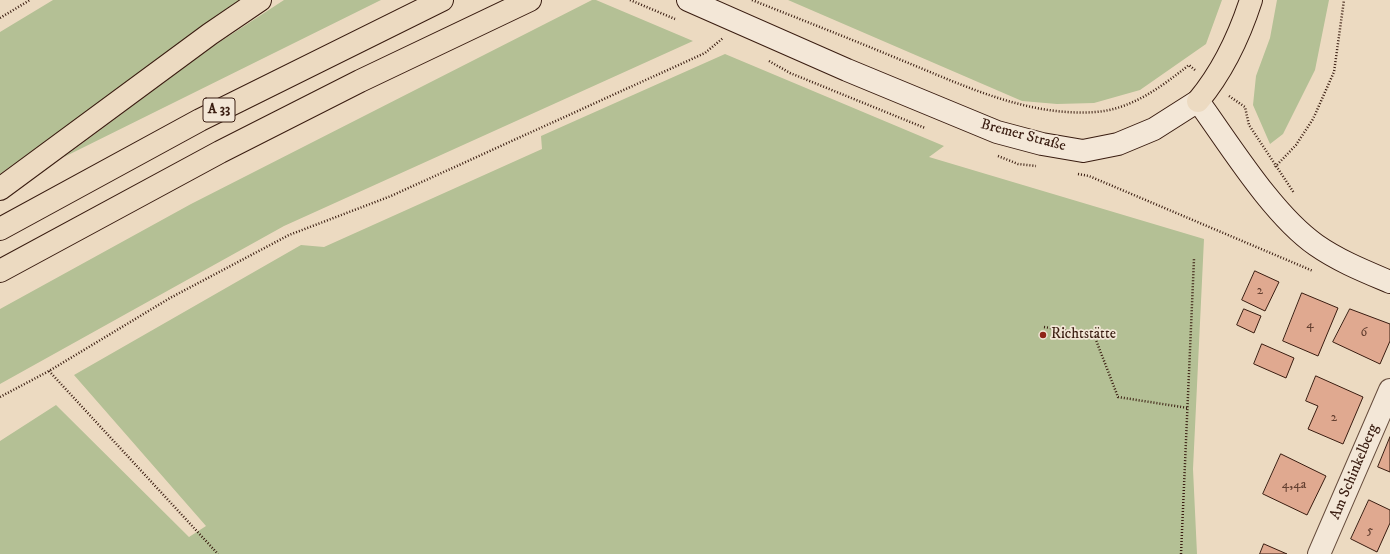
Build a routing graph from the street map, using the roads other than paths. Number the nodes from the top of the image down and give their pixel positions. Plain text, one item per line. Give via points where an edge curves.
1 (260, 0) edge
2 (442, 0) edge
3 (530, 0) edge
4 (688, 0) edge
5 (1251, 0) edge
6 (1198, 101) junction
7 (0, 189) edge
8 (0, 229) edge
9 (0, 271) edge
10 (1390, 282) edge
11 (1390, 390) edge
12 (1319, 554) edge

1 - 7 highway
2 - 8 highway, A 33 via 200,120
3 - 9 highway, A 33 via 360,81 220,152
4 - 6 main road, Bremer Straße via 997,132 1042,144 1083,151 1118,144 1154,128
5 - 6 highway via 1240,33 1213,83
6 - 10 main road via 1287,219 1315,244 1345,263
11 - 12 main road, Am Schinkelberg

